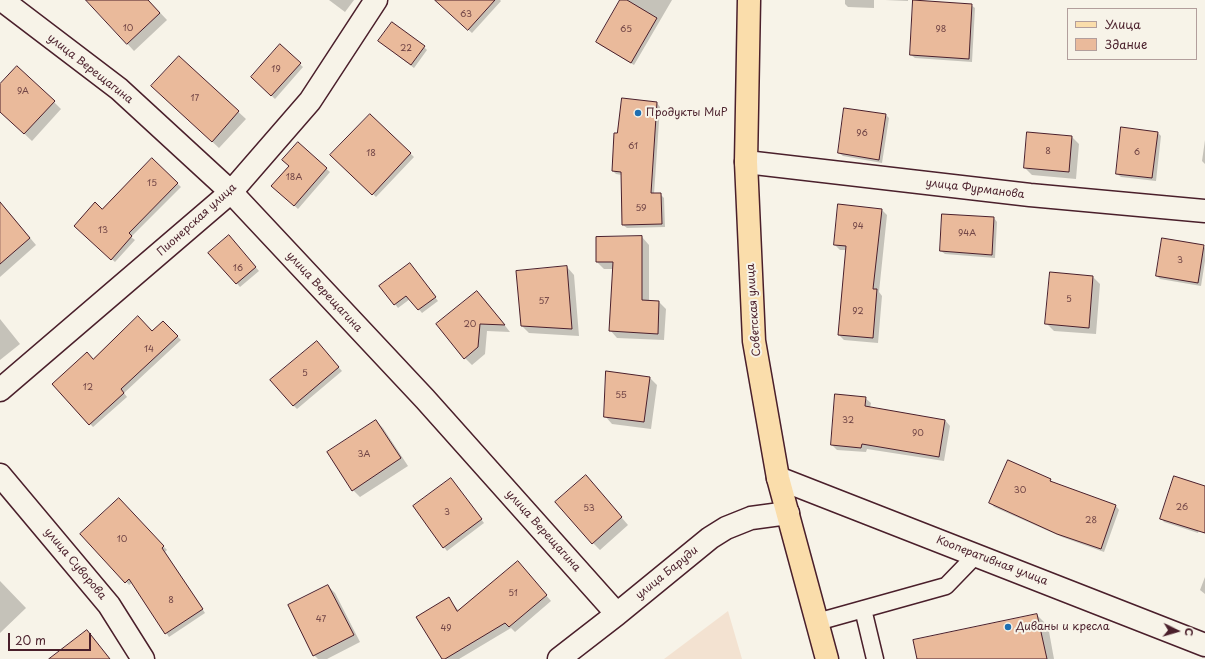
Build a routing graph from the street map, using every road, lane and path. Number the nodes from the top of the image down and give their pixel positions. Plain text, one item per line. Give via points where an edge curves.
1 (2, 0) edge
2 (376, 0) edge
3 (749, 0) edge
4 (746, 162) junction
5 (231, 192) junction
6 (1205, 211) edge
7 (0, 390) edge
8 (0, 475) edge
9 (778, 478) junction
10 (788, 513) junction
11 (976, 555) junction
12 (863, 609) junction
13 (617, 614) junction
14 (817, 622) junction
15 (1205, 645) edge
16 (143, 659) edge
17 (559, 659) edge
18 (827, 659) edge
19 (875, 659) edge

1 - 5 street, улица Верещагина via 119,89
2 - 5 street, Пионерская улица via 310,101
3 - 4 main road, Советская улица
4 - 6 street, улица Фурманова via 1030,195
4 - 9 main road, Советская улица via 754,341
5 - 7 street, Пионерская улица
5 - 13 street, улица Верещагина via 425,399
8 - 16 street, улица Суворова via 109,605
9 - 10 main road, Советская улица
9 - 11 street, Кооперативная улица
10 - 13 street, улица Баруди via 751,518 726,528 710,538
10 - 14 main road, Советская улица
11 - 12 lane via 946,586
11 - 15 street, Кооперативная улица
12 - 14 lane
12 - 19 lane
13 - 17 street, улица Баруди
14 - 18 main road, Советская улица

